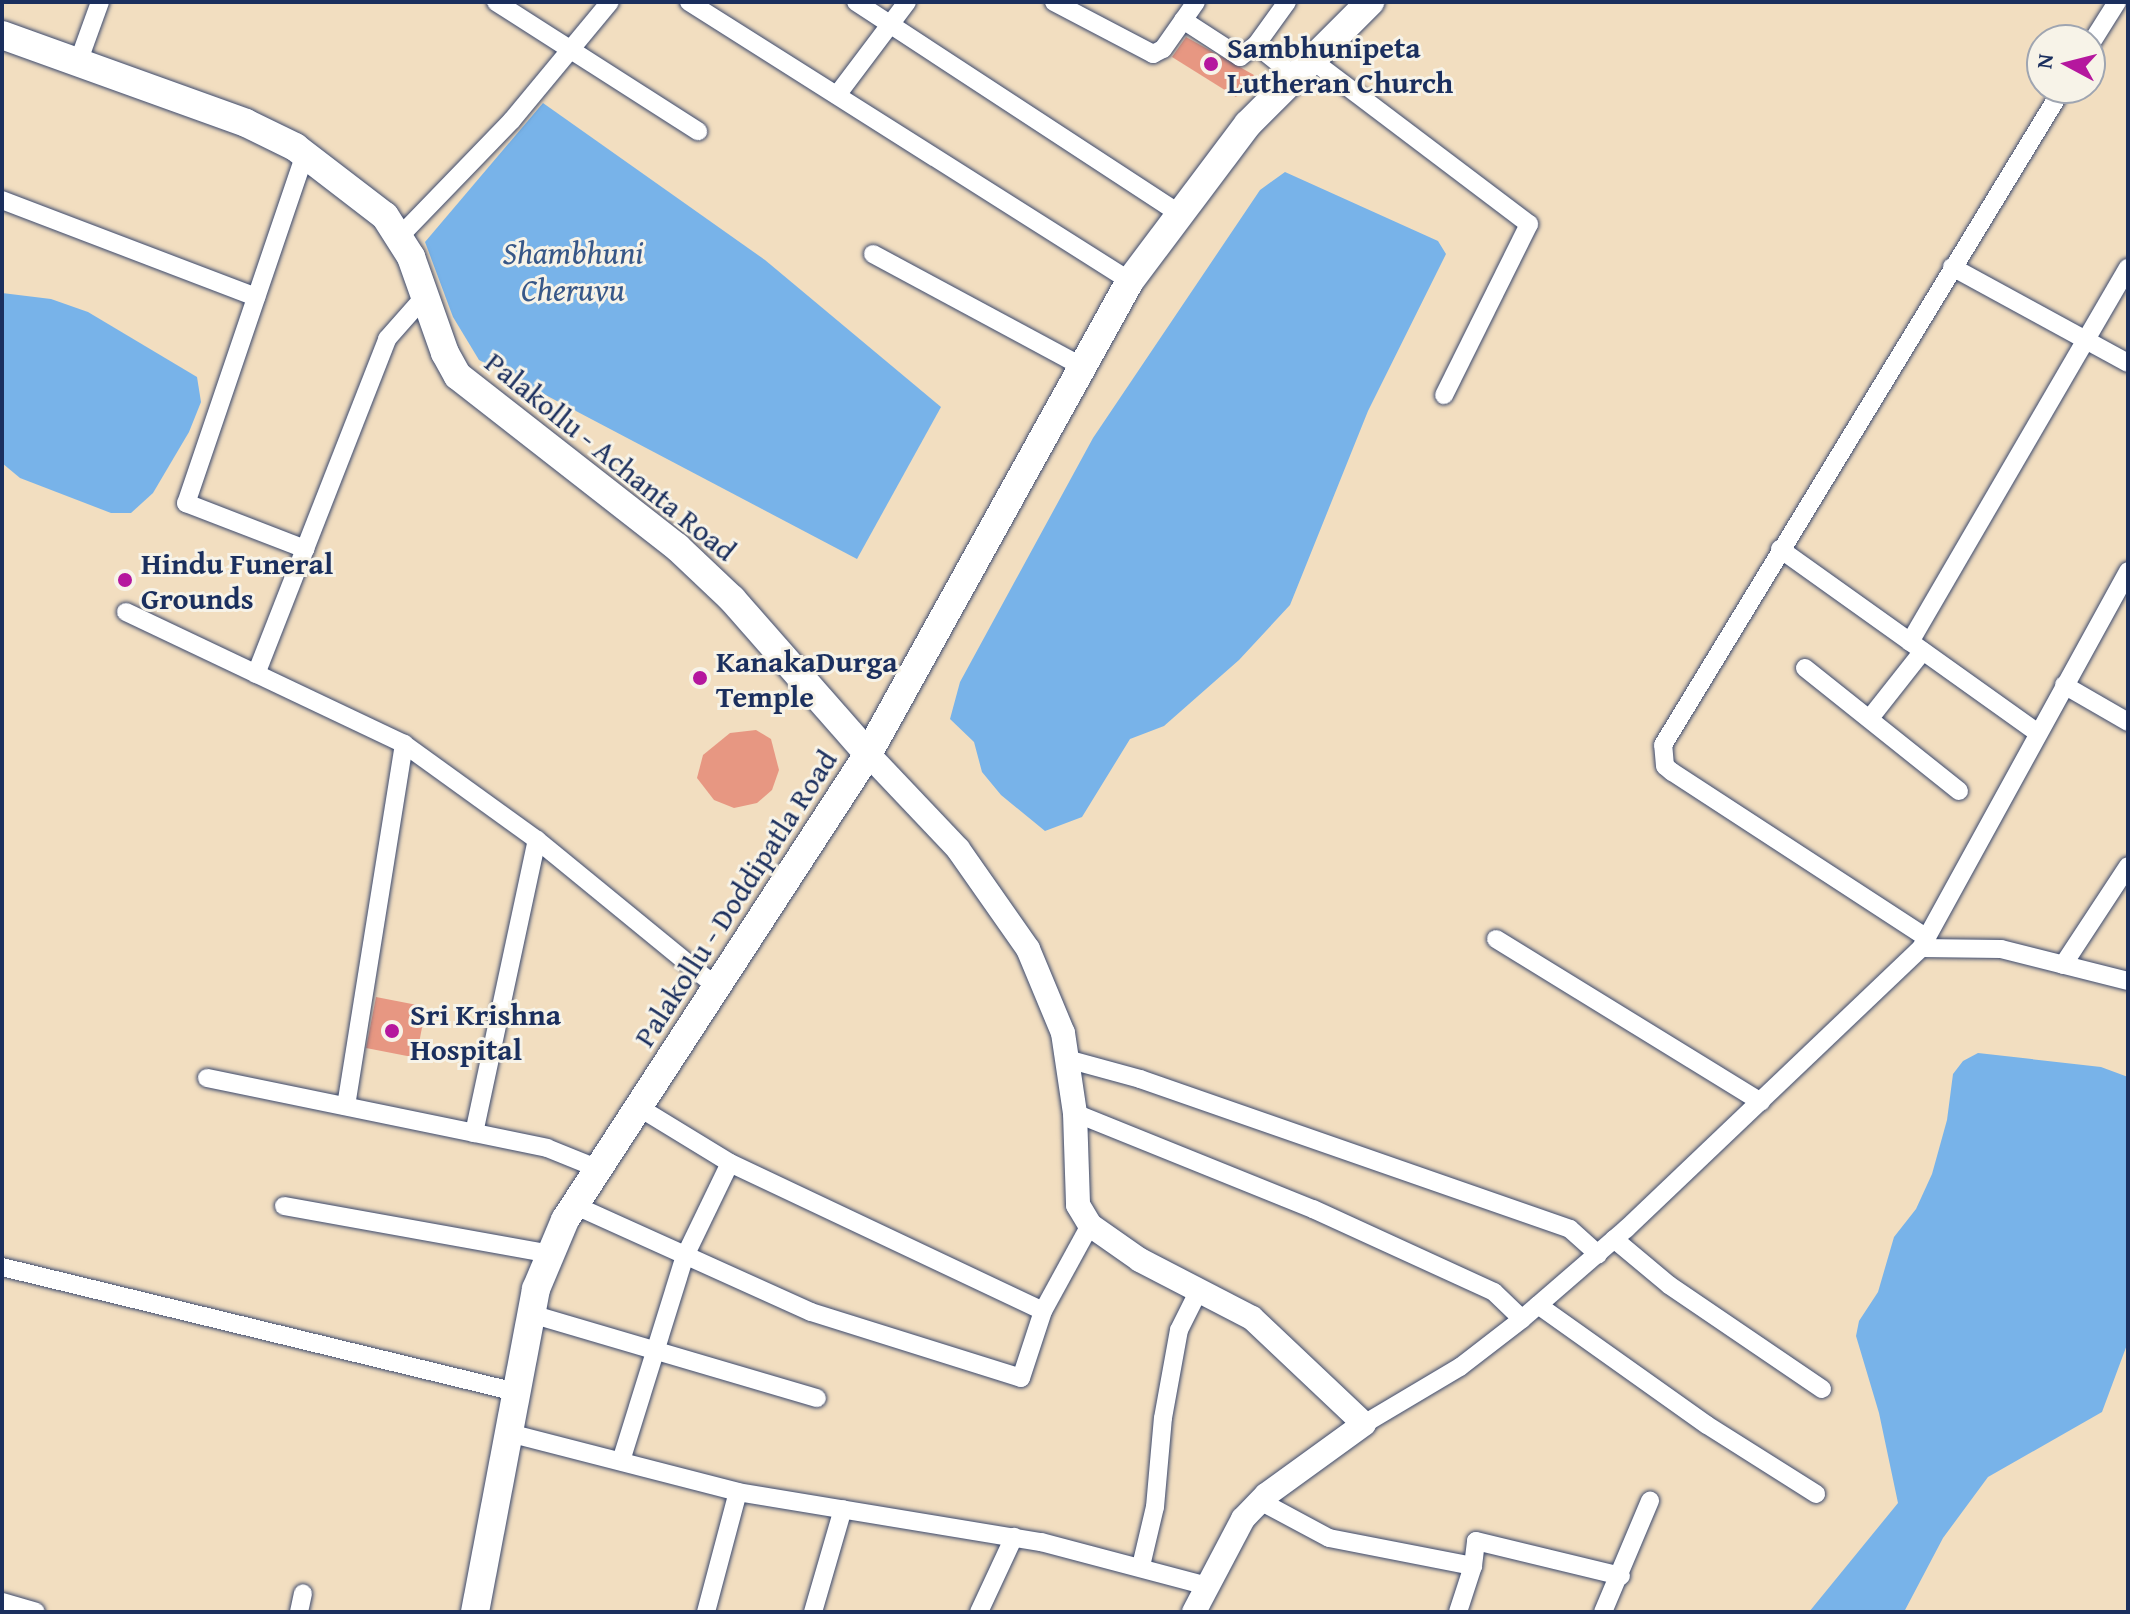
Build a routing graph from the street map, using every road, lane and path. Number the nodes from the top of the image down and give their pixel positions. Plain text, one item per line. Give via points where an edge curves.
1 (100, 2) edge
2 (496, 2) edge
3 (610, 2) edge
4 (689, 2) edge
5 (856, 2) edge
6 (907, 2) edge
7 (1196, 2) edge
8 (1287, 2) edge
9 (1370, 2) edge
10 (2117, 2) edge
11 (1057, 3) edge
12 (1183, 20) junction
13 (2103, 24) edge
14 (893, 25) junction
15 (2, 35) edge
16 (1256, 45) junction
17 (573, 49) junction
18 (79, 60) junction
19 (1304, 68) junction
20 (837, 95) junction
21 (2053, 104) edge
22 (698, 131) dead end
23 (305, 154) junction
24 (2, 200) edge
25 (1179, 213) junction
26 (401, 235) junction
27 (873, 254) dead end
28 (1952, 267) junction
29 (2128, 268) edge
30 (1130, 281) junction
31 (425, 296) junction
32 (256, 297) junction
33 (2087, 342) junction
34 (2128, 363) edge
35 (1085, 368) junction
36 (1444, 395) dead end
37 (305, 549) junction
38 (1780, 549) junction
39 (2128, 571) edge
40 (126, 612) dead end
41 (1916, 646) junction
42 (1805, 668) dead end
43 (256, 674) junction
44 (2064, 685) junction
45 (1870, 718) junction
46 (2128, 722) edge
47 (2038, 733) junction
48 (404, 744) junction
49 (868, 754) junction
50 (1959, 791) dead end
51 (537, 840) junction
52 (2128, 866) edge
53 (1496, 939) dead end
54 (1924, 943) junction
55 (2063, 965) junction
56 (2128, 981) edge
57 (719, 989) junction
58 (1067, 1059) junction
59 (207, 1078) dead end
60 (1761, 1102) junction
61 (346, 1106) junction
62 (640, 1108) junction
63 (1075, 1113) junction
64 (474, 1133) junction
65 (730, 1163) junction
66 (599, 1169) junction
67 (574, 1205) junction
68 (284, 1206) dead end
69 (1090, 1225) junction
70 (1614, 1239) junction
71 (550, 1254) junction
72 (1598, 1254) junction
73 (685, 1256) junction
74 (2, 1267) edge
75 (1199, 1290) junction
76 (1538, 1305) junction
77 (1043, 1311) junction
78 (531, 1314) junction
79 (1522, 1319) junction
80 (655, 1354) junction
81 (1822, 1389) dead end
82 (516, 1392) junction
83 (817, 1398) dead end
84 (1364, 1424) junction
85 (509, 1433) junction
86 (621, 1461) junction
87 (738, 1492) junction
88 (1816, 1494) dead end
89 (1260, 1501) junction
90 (1650, 1501) dead end
91 (843, 1509) junction
92 (1014, 1537) junction
93 (1141, 1566) junction
94 (1473, 1566) junction
95 (1621, 1576) junction
96 (1208, 1586) junction
97 (303, 1593) dead end
98 (2, 1602) edge
99 (36, 1612) edge
100 (299, 1612) edge
101 (475, 1612) edge
102 (706, 1612) edge
103 (813, 1612) edge
104 (979, 1612) edge
105 (1194, 1612) edge
106 (1458, 1612) edge
107 (1603, 1612) edge

1 - 18 street
2 - 17 street
3 - 17 street
4 - 20 street
5 - 14 street
6 - 14 street
7 - 12 street
8 - 16 street
9 - 19 main road, Palakollu - Doddipatla Road
10 - 13 street
11 - 12 street via 1144,53 1163,49
12 - 16 street via 1240,57
14 - 20 street
14 - 25 street
15 - 18 main road, Palakollu - Achanta Road
16 - 19 street
17 - 22 street
17 - 26 street
18 - 23 main road, Palakollu - Achanta Road via 246,123
19 - 25 main road, Palakollu - Doddipatla Road via 1248,124
19 - 36 street via 1529,224
20 - 30 street
21 - 28 street
23 - 26 main road, Palakollu - Achanta Road
23 - 32 street
24 - 32 street
25 - 30 main road, Palakollu - Doddipatla Road
26 - 31 main road, Palakollu - Achanta Road
27 - 35 street
28 - 33 street
28 - 38 street
29 - 33 street
30 - 35 main road, Palakollu - Doddipatla Road
31 - 37 street via 387,339
31 - 49 main road, Palakollu - Achanta Road via 458,376 677,547 732,599
32 - 37 street via 186,503
33 - 34 street
33 - 41 street
35 - 49 main road, Palakollu - Doddipatla Road via 1009,492
37 - 43 street
38 - 41 street
38 - 54 street via 1663,745 1665,766
39 - 44 street
40 - 43 street
41 - 45 street
41 - 47 street
42 - 45 street
43 - 48 street
44 - 46 street
44 - 47 street
45 - 50 street
47 - 54 street
48 - 51 street
48 - 61 street
49 - 57 main road, Palakollu - Doddipatla Road
49 - 58 street via 958,849 1028,949 1063,1033
51 - 57 street
51 - 64 street
52 - 55 street
53 - 60 street
54 - 55 street via 2001,949
54 - 60 street
55 - 56 street
57 - 62 main road, Palakollu - Doddipatla Road
58 - 63 street
58 - 72 street via 1140,1079 1570,1229
59 - 61 street
60 - 70 street
61 - 64 street
62 - 65 street
62 - 66 main road, Palakollu - Doddipatla Road
63 - 69 street via 1078,1205
63 - 79 street via 1313,1209 1494,1292
64 - 66 street via 547,1148
65 - 73 street
65 - 77 street
66 - 67 main road, Palakollu - Doddipatla Road
67 - 71 main road, Palakollu - Doddipatla Road
67 - 73 street
68 - 71 street
69 - 75 street via 1140,1260
69 - 77 street
70 - 72 street
70 - 81 street via 1669,1285
71 - 78 main road, Palakollu - Doddipatla Road
72 - 76 street
73 - 77 street via 811,1312 1021,1378
73 - 80 street
74 - 82 street
75 - 84 street via 1252,1318
75 - 93 street via 1179,1330 1163,1418 1155,1507
76 - 79 street
76 - 88 street via 1707,1425
78 - 80 street
78 - 82 main road, Palakollu - Doddipatla Road
79 - 84 street via 1460,1367
80 - 83 street
80 - 86 street
82 - 85 main road, Palakollu - Doddipatla Road
84 - 89 street
85 - 86 street
85 - 101 main road, Palakollu - Doddipatla Road
86 - 87 street
87 - 91 street
87 - 102 street
89 - 94 street via 1329,1538
89 - 96 street via 1243,1519
90 - 95 street
91 - 92 street
91 - 103 street
92 - 93 street
92 - 104 street
93 - 96 street
94 - 95 street via 1476,1541
94 - 106 street
95 - 107 street
96 - 105 street
97 - 100 street
98 - 99 street

